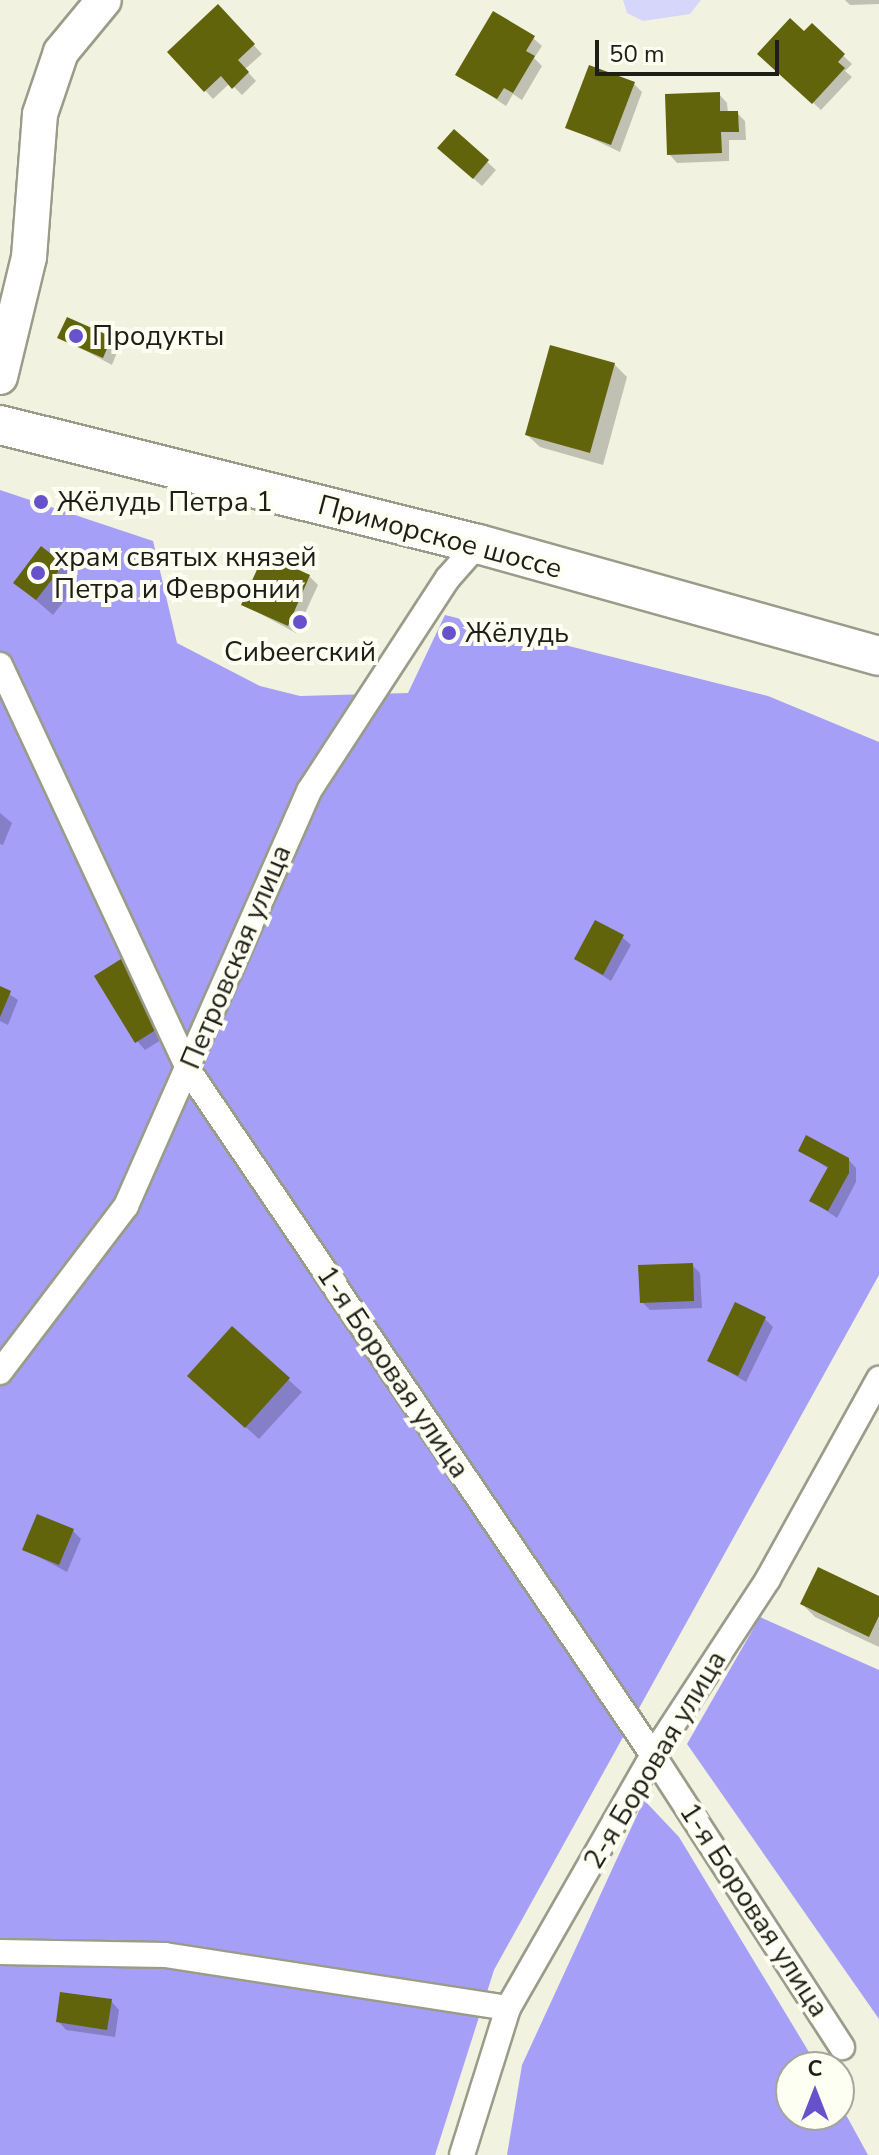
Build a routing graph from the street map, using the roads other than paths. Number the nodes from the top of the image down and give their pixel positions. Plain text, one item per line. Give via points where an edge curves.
1 (104, 0) edge
2 (0, 377) edge
3 (0, 425) edge
4 (478, 544) junction
5 (879, 656) edge
6 (0, 665) edge
7 (189, 1071) junction
8 (0, 1372) edge
9 (879, 1379) edge
10 (653, 1755) junction
11 (0, 1952) edge
12 (508, 2008) junction
13 (842, 2047) dead end
14 (462, 2155) edge

1 - 2 street via 61,52 40,114 29,257
3 - 4 main road, Приморское шоссе
4 - 5 main road, Приморское шоссе
4 - 7 street, Петровская улица via 448,578 309,791
6 - 7 street, 1-я Боровая улица
7 - 8 street, Петровская улица via 126,1206
7 - 10 street, 1-я Боровая улица
9 - 10 street, 2-я Боровая улица via 768,1579
10 - 12 street, 2-я Боровая улица
10 - 13 street, 1-я Боровая улица
11 - 12 street via 165,1955
12 - 14 street, 2-я Боровая улица

